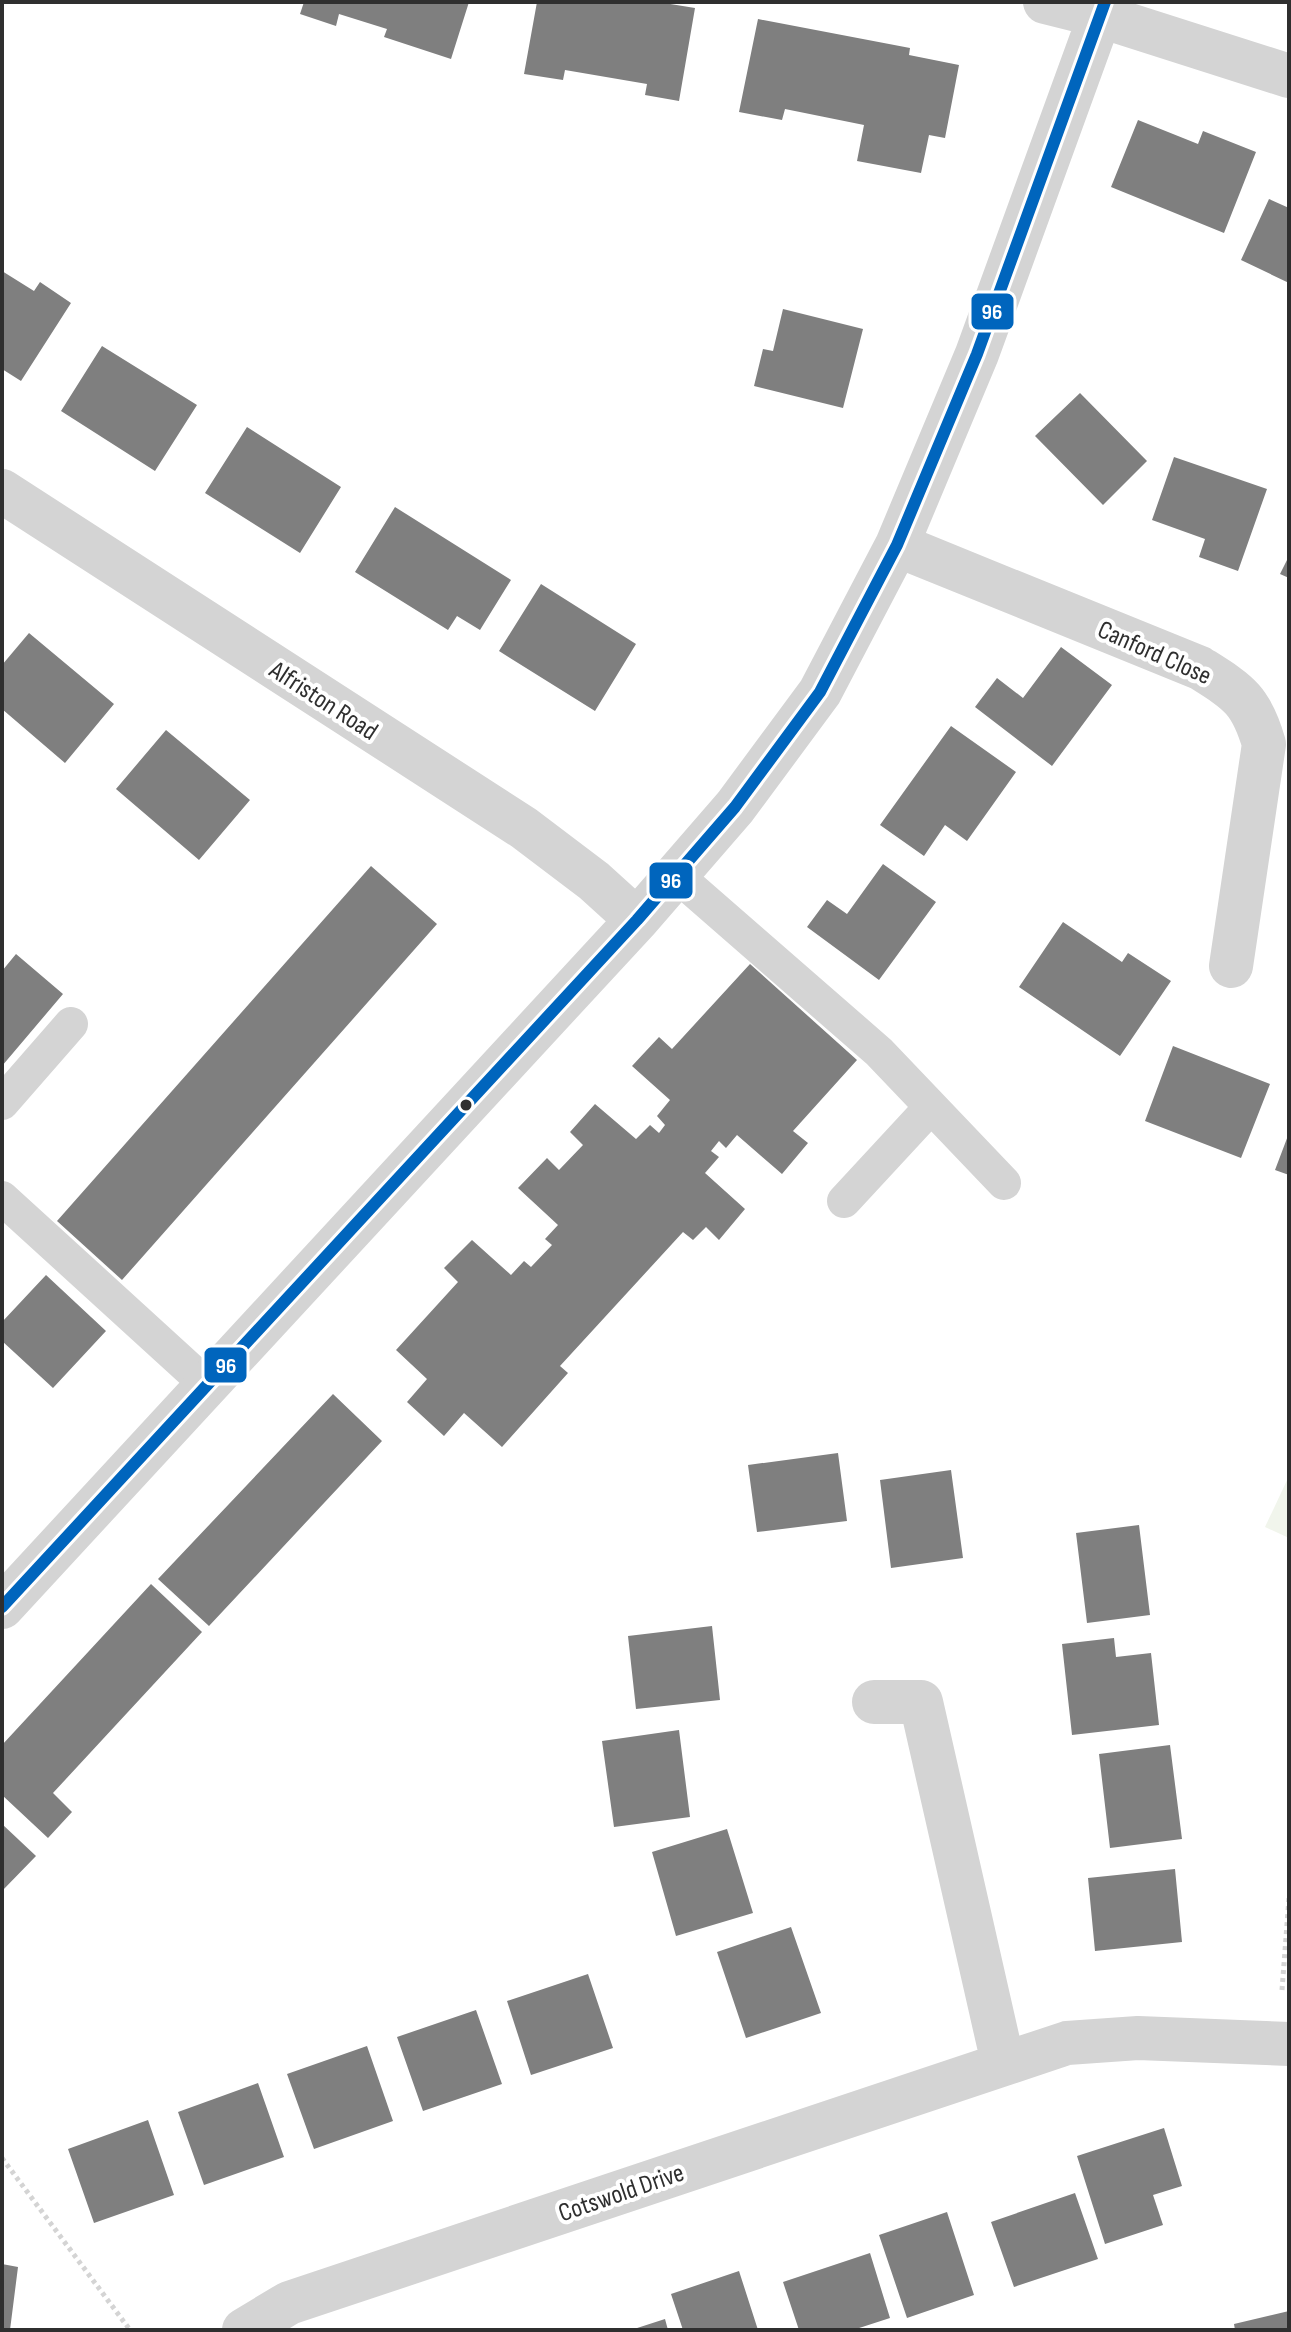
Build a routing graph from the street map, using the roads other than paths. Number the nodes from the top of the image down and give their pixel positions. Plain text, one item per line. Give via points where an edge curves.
1 (1045, 2) edge
2 (1103, 9) edge
3 (1289, 76) edge
4 (2, 491) edge
5 (897, 545) junction
6 (676, 875) junction
7 (637, 920) junction
8 (1231, 966) dead end
9 (71, 1024) dead end
10 (2, 1103) edge
11 (931, 1107) junction
12 (1004, 1183) dead end
13 (2, 1198) edge
14 (844, 1201) dead end
15 (207, 1385) junction
16 (2, 1607) edge
17 (874, 1702) dead end
18 (1289, 2044) edge
19 (1003, 2063) junction
20 (244, 2330) edge

1 - 2 street
2 - 3 street
2 - 5 street via 977,354
4 - 7 street, Alfriston Road via 524,828
5 - 6 street via 820,692 735,807
5 - 8 street, Canford Close via 1200,668 1238,692 1256,716 1264,744
6 - 7 street
6 - 11 lane via 879,1052
7 - 15 street
9 - 10 lane
11 - 12 lane
11 - 14 lane
13 - 15 lane
15 - 16 street
17 - 19 street via 921,1702
18 - 19 street, Cotswold Drive via 1124,2039 1067,2043
19 - 20 street, Cotswold Drive via 289,2303

